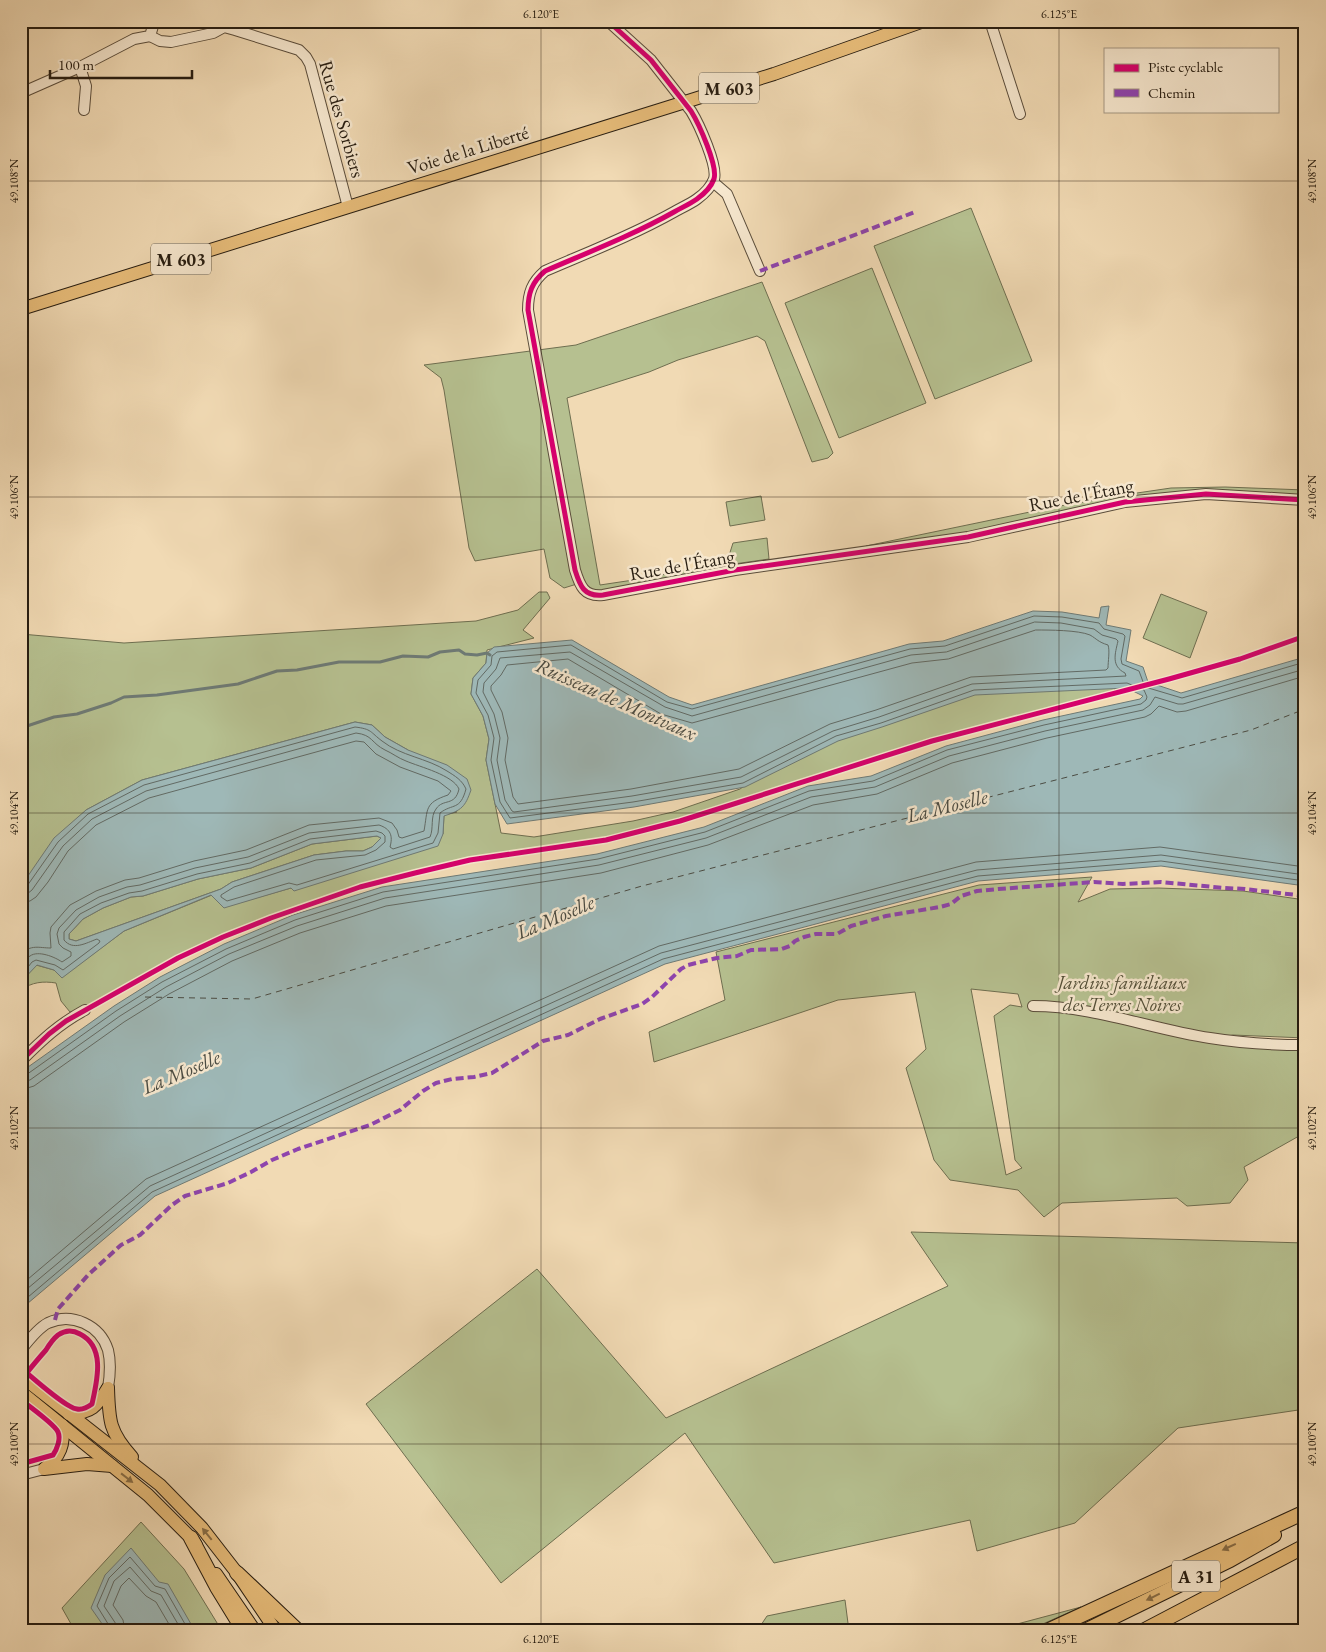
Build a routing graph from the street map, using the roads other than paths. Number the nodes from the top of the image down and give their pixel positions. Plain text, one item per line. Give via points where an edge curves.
1 (157, 21) edge
2 (608, 21) edge
3 (924, 21) edge
4 (990, 21) edge
5 (150, 36) junction
6 (80, 67) junction
7 (21, 93) edge
8 (685, 102) junction
9 (84, 110) dead end
10 (1020, 114) dead end
11 (713, 182) junction
12 (348, 207) junction
13 (760, 271) dead end
14 (21, 292) edge
15 (23, 309) edge
16 (1305, 500) edge
17 (1033, 1006) dead end
18 (85, 1010) dead end
19 (1305, 1045) edge
20 (21, 1061) edge
21 (21, 1350) edge
22 (21, 1376) edge
23 (108, 1388) junction
24 (21, 1392) edge
25 (54, 1411) junction
26 (69, 1414) junction
27 (62, 1425) junction
28 (112, 1466) junction
29 (44, 1469) junction
30 (21, 1476) edge
31 (160, 1486) junction
32 (1305, 1512) edge
33 (1305, 1517) edge
34 (191, 1538) junction
35 (1305, 1546) edge
36 (237, 1573) junction
37 (244, 1631) edge
38 (255, 1631) edge
39 (276, 1631) edge
40 (298, 1631) edge
41 (1047, 1631) edge
42 (1085, 1631) edge
43 (1142, 1631) edge

1 - 5 street
2 - 8 street via 651,60
3 - 8 main road, Voie de la Liberté / M 603
4 - 10 street
5 - 6 street via 134,40
5 - 12 street, Rue des Sorbiers via 172,42 224,28 303,53 310,64
6 - 7 street
6 - 9 street via 86,86
8 - 11 street via 696,119 714,165
8 - 12 main road, Voie de la Liberté / M 603
11 - 13 street via 727,194
11 - 16 street, Rue de l'Étang via 697,199 648,226 545,271 530,288 528,310 574,570 588,593 603,595 734,570 968,537 1124,502 1206,494
12 - 15 main road, Voie de la Liberté / M 603
14 - 15 street
17 - 19 street via 1081,1009 1209,1038
18 - 20 street via 66,1020
21 - 23 street via 47,1323 66,1318 90,1325 104,1341 109,1359
22 - 25 main road
23 - 26 main road via 93,1409
23 - 31 main road via 109,1419 114,1434
24 - 25 main road
25 - 26 main road
25 - 27 main road
26 - 31 main road
27 - 28 main road
27 - 29 main road via 61,1450
28 - 29 main road via 87,1464
28 -> 34 main road via 148,1495
29 - 30 street
36 -> 31 main road via 202,1528
32 -> 41 highway
33 -> 42 highway, A 31 via 1230,1560
34 - 37 highway
34 - 38 main road
35 - 43 highway, A 31
36 - 39 main road
36 - 40 highway

